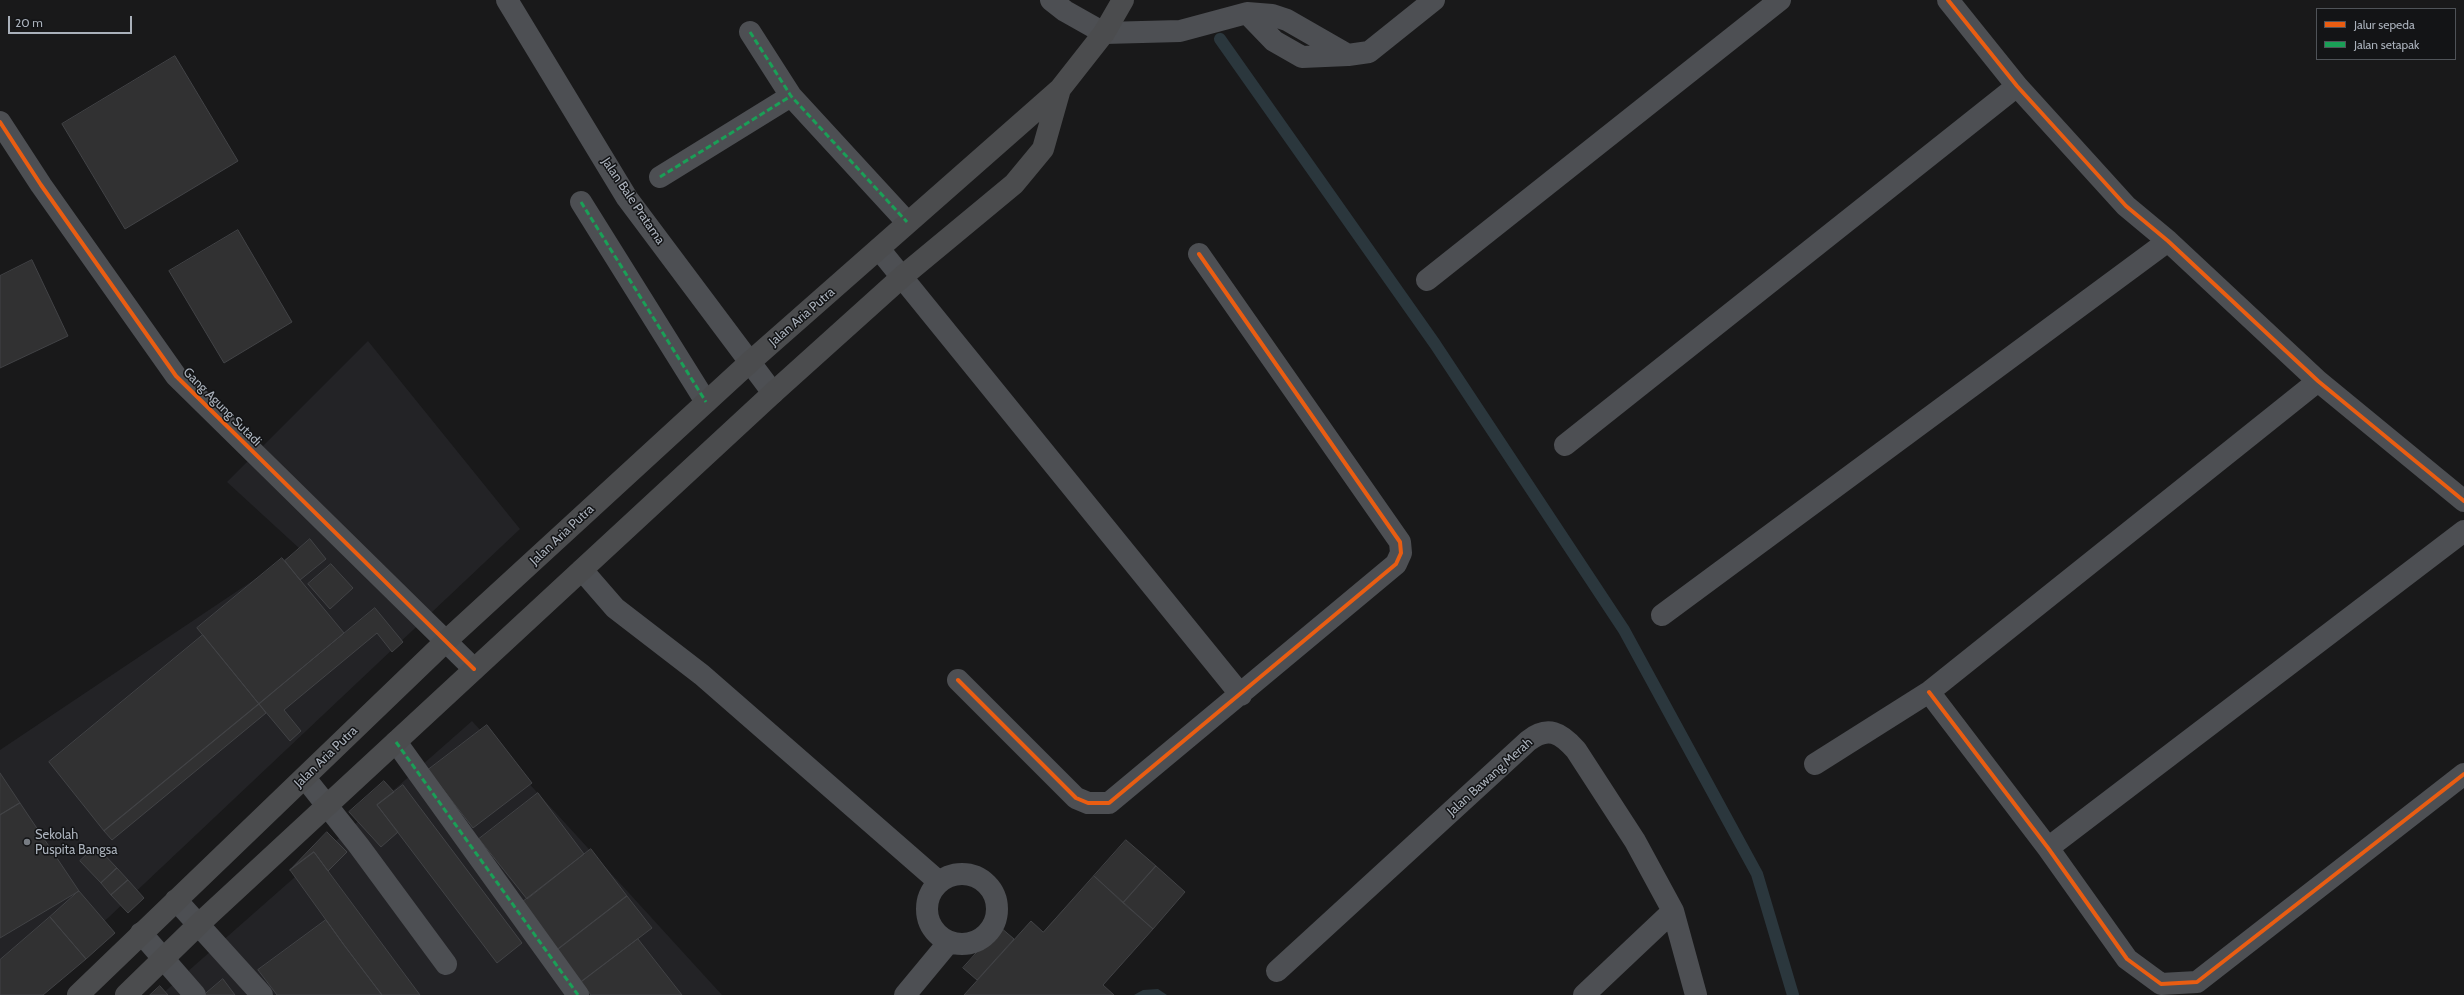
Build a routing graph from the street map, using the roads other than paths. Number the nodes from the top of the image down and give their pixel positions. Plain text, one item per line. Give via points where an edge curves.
1 (506, 0) edge
2 (1051, 0) edge
3 (1123, 0) edge
4 (1434, 0) edge
5 (1780, 0) edge
6 (1948, 0) edge
7 (750, 32) dead end
8 (1104, 33) junction
9 (2017, 86) junction
10 (1060, 90) junction
11 (792, 96) junction
12 (0, 122) edge
13 (660, 177) dead end
14 (581, 202) dead end
15 (907, 222) junction
16 (2168, 241) junction
17 (879, 249) junction
18 (1199, 254) dead end
19 (903, 276) junction
20 (1427, 280) dead end
21 (750, 362) junction
22 (2318, 381) junction
23 (773, 393) junction
24 (706, 402) junction
25 (1565, 445) dead end
26 (2464, 501) edge
27 (2464, 531) edge
28 (582, 570) junction
29 (1662, 614) dead end
30 (445, 642) junction
31 (474, 669) junction
32 (958, 680) dead end
33 (1929, 692) junction
34 (1241, 695) junction
35 (396, 742) junction
36 (1815, 764) dead end
37 (2464, 774) edge
38 (305, 778) junction
39 (328, 806) junction
40 (2048, 848) junction
41 (938, 881) junction
42 (176, 900) junction
43 (1673, 911) junction
44 (199, 924) junction
45 (141, 933) junction
46 (949, 942) junction
47 (164, 958) junction
48 (446, 964) dead end
49 (1276, 971) dead end
50 (78, 995) edge
51 (126, 995) edge
52 (196, 995) edge
53 (262, 995) edge
54 (578, 995) edge
55 (905, 995) edge
56 (1584, 995) edge
57 (1696, 995) edge

1 - 21 street, Jalan Bale Pratama via 627,198
2 - 8 street
3 - 8 main road, Jalan Aria Putra
4 - 8 street via 1369,52 1348,55 1287,20 1272,15 1247,13 1180,31
5 - 20 street
6 - 9 street
7 - 11 street
8 - 10 main road, Jalan Aria Putra
9 - 16 street via 2126,206
9 - 25 street
10 - 15 main road, Jalan Aria Putra
10 - 19 main road, Jalan Aria Putra via 1043,148 1014,184
11 - 13 street
11 - 15 street
12 - 30 street, Gang Agung Sutadi via 41,185 176,376
14 - 24 street
15 - 17 main road, Jalan Aria Putra
16 - 22 street
16 - 29 street
17 - 19 street
17 - 21 main road, Jalan Aria Putra
18 - 34 street via 1400,542 1401,553 1396,564
19 - 23 main road, Jalan Aria Putra
19 - 34 street
21 - 23 street, Jalan Bale Pratama
21 - 24 main road, Jalan Aria Putra
22 - 26 street
22 - 33 street
23 - 28 main road, Jalan Aria Putra
24 - 30 main road, Jalan Aria Putra
27 - 40 street
28 - 31 main road, Jalan Aria Putra
28 - 41 street via 615,608 702,675
30 - 31 street, Gang Agung Sutadi
30 - 38 main road, Jalan Aria Putra
31 - 35 main road, Jalan Aria Putra
32 - 34 street via 1076,798 1100,805 1118,797
33 - 36 street
33 - 40 street
35 - 39 main road, Jalan Aria Putra
35 - 54 street
37 - 40 street via 2197,982 2161,984 2127,959
38 - 39 street
38 - 42 main road, Jalan Aria Putra
39 - 44 main road, Jalan Aria Putra
39 - 48 street
41 - 46 street via 926,903 930,927
41 - 46 street via 958,873 979,876 994,892 998,913 989,932 970,944
42 - 44 street
42 - 45 main road, Jalan Aria Putra
43 - 49 street, Jalan Bawang Merah via 1635,842 1576,750 1559,734 1543,732 1528,741
43 - 56 street
43 - 57 street, Jalan Bawang Merah
44 - 47 main road, Jalan Aria Putra
44 - 53 street
45 - 47 street
45 - 50 main road, Jalan Aria Putra
46 - 55 street
47 - 51 main road, Jalan Aria Putra
47 - 52 street

